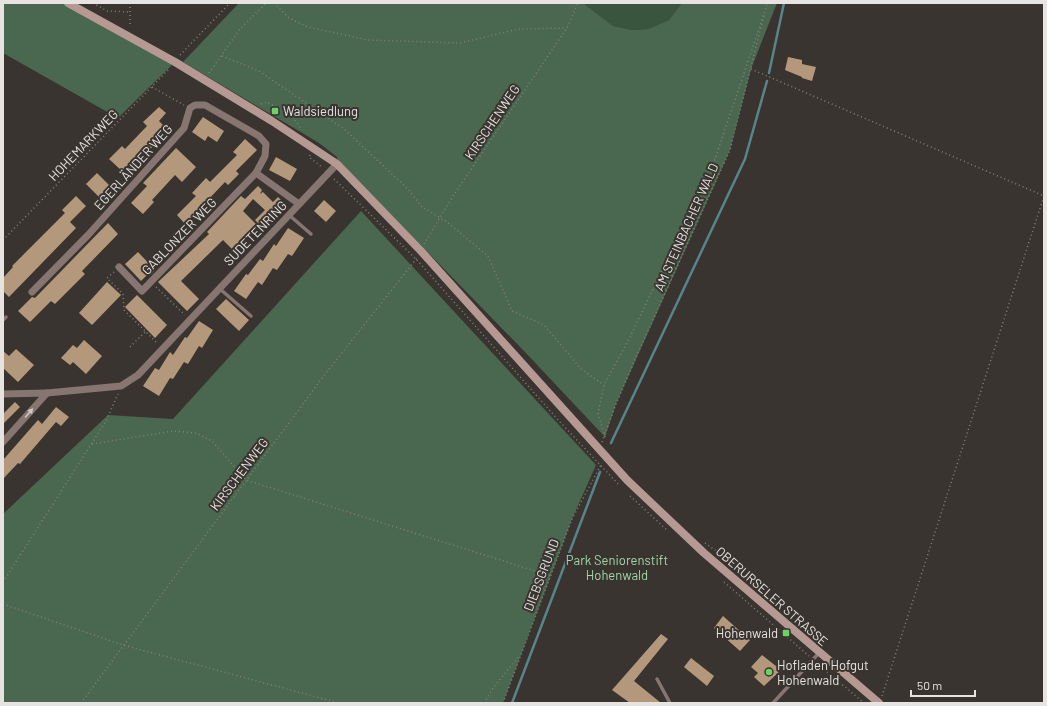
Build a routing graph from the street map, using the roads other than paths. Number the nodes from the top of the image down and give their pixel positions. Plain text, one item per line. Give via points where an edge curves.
1 (68, 3) edge
2 (337, 164) junction
3 (256, 173) junction
4 (299, 204) junction
5 (289, 215) junction
6 (311, 234) dead end
7 (119, 267) road end
8 (219, 288) junction
9 (32, 292) dead end
10 (252, 316) dead end
11 (47, 393) junction
12 (3, 394) edge
13 (3, 442) edge
14 (819, 653) junction
15 (657, 679) dead end
16 (880, 700) edge
17 (670, 703) edge
18 (773, 703) edge

1 - 2 main road, OBERURSELER STRASSE via 175,62 314,147
2 - 4 street, SUDETENRING
2 - 14 main road, OBERURSELER STRASSE via 421,251 598,450 656,509
3 - 4 street
3 - 7 street, GABLONZER WEG via 142,291
3 - 9 street, EGERLÄNDER WEG via 265,156 266,144 259,136 205,105 195,105 190,108 184,128 89,234
4 - 5 street, SUDETENRING
5 - 6 lane
5 - 8 street, SUDETENRING
8 - 10 lane
8 - 11 street, SUDETENRING via 138,375 121,386
11 - 12 street, SUDETENRING
13 -> 11 street
14 - 16 main road, OBERURSELER STRASSE
14 - 18 lane
15 - 17 lane

